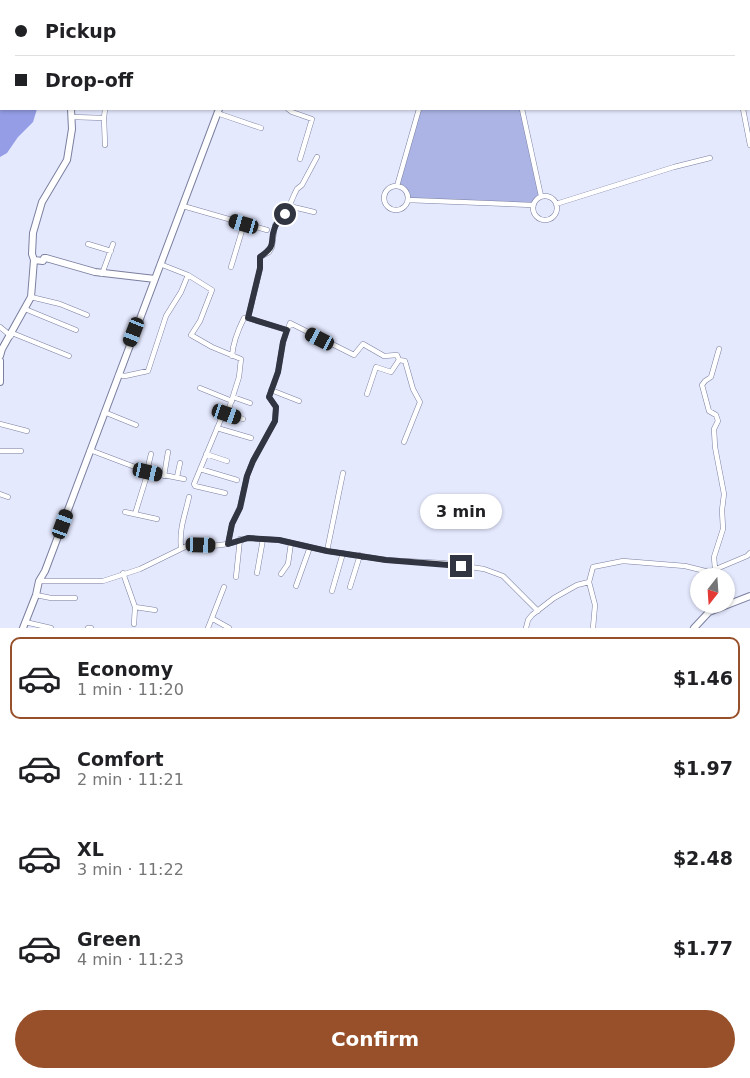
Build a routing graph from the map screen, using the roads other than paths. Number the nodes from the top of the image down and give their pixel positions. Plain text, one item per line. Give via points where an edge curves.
1 (72, 110) edge
2 (105, 110) edge
3 (289, 110) edge
4 (419, 110) edge
5 (522, 110) edge
6 (742, 110) edge
7 (218, 111) edge
8 (72, 117) junction
9 (104, 118) junction
10 (261, 128) dead end
11 (748, 128) edge
12 (105, 145) dead end
13 (750, 145) edge
14 (317, 157) dead end
15 (710, 158) dead end
16 (300, 159) dead end
17 (397, 186) junction
18 (541, 196) junction
19 (408, 200) junction
20 (556, 204) junction
21 (183, 206) junction
22 (290, 206) junction
23 (532, 206) junction
24 (314, 212) dead end
25 (244, 224) junction
26 (267, 230) dead end
27 (88, 244) dead end
28 (113, 244) dead end
29 (111, 251) junction
30 (34, 260) junction
31 (160, 264) junction
32 (231, 267) dead end
33 (102, 274) junction
34 (188, 275) junction
35 (155, 279) junction
36 (31, 297) junction
37 (25, 309) junction
38 (87, 315) dead end
39 (248, 318) junction
40 (0, 327) edge
41 (76, 330) dead end
42 (287, 330) junction
43 (11, 334) junction
44 (718, 349) dead end
45 (1, 351) edge
46 (69, 356) dead end
47 (232, 356) junction
48 (399, 360) junction
49 (0, 361) edge
50 (118, 375) junction
51 (0, 382) edge
52 (200, 388) dead end
53 (271, 390) junction
54 (367, 394) dead end
55 (233, 399) junction
56 (299, 401) dead end
57 (250, 403) dead end
58 (104, 412) junction
59 (227, 414) junction
60 (243, 419) dead end
61 (0, 424) edge
62 (136, 425) dead end
63 (217, 428) junction
64 (27, 431) dead end
65 (251, 438) dead end
66 (404, 442) dead end
67 (21, 450) dead end
68 (90, 450) junction
69 (0, 451) edge
70 (168, 452) dead end
71 (151, 454) dead end
72 (206, 454) junction
73 (227, 461) dead end
74 (180, 463) dead end
75 (200, 469) junction
76 (147, 472) junction
77 (343, 473) dead end
78 (164, 476) junction
79 (177, 477) junction
80 (184, 478) dead end
81 (237, 480) dead end
82 (225, 493) dead end
83 (0, 494) edge
84 (8, 497) dead end
85 (189, 497) dead end
86 (125, 512) dead end
87 (135, 514) junction
88 (157, 519) dead end
89 (240, 539) junction
90 (263, 539) junction
91 (291, 543) junction
92 (228, 544) junction
93 (181, 547) junction
94 (310, 547) junction
95 (327, 551) junction
96 (343, 553) junction
97 (750, 553) edge
98 (360, 555) junction
99 (693, 568) edge
100 (715, 568) edge
101 (717, 568) edge
102 (123, 573) junction
103 (257, 573) dead end
104 (281, 574) dead end
105 (236, 577) dead end
106 (39, 581) junction
107 (589, 582) junction
108 (296, 586) dead end
109 (224, 587) dead end
110 (350, 587) dead end
111 (332, 591) dead end
112 (36, 596) junction
113 (750, 596) edge
114 (75, 598) dead end
115 (135, 607) junction
116 (155, 610) dead end
117 (538, 611) junction
118 (212, 619) junction
119 (134, 624) dead end
120 (24, 625) edge
121 (52, 628) edge
122 (208, 628) edge
123 (229, 628) edge
124 (526, 628) edge
125 (593, 628) edge
126 (694, 628) edge

1 - 8 main road
2 - 9 street
3 - 16 street via 312,119
4 - 17 street
5 - 18 street
6 - 11 street
7 - 10 street
7 - 21 main road
8 - 9 street
8 - 30 main road via 67,160 42,202 33,232
9 - 12 street
11 - 13 street
14 - 22 street
15 - 20 street
17 - 19 street via 405,191
17 - 19 street via 385,193 386,206 400,210
18 - 20 street via 550,197
18 - 23 street
19 - 23 street
20 - 23 street via 556,214 548,220 534,215
21 - 25 street
21 - 31 main road
22 - 24 street
22 - 39 street via 276,225 272,247 260,257
25 - 26 street
25 - 32 street
27 - 29 street
28 - 29 street
29 - 33 street
30 - 33 main road via 46,258
30 - 36 main road
31 - 34 street
31 - 35 main road
33 - 35 main road
34 - 47 street via 212,290 191,335
34 - 50 street via 166,316 148,371
35 - 50 main road
36 - 37 main road
36 - 38 street
37 - 41 street
37 - 43 main road
39 - 42 street
39 - 47 street via 244,318 239,328
40 - 43 street
42 - 48 street via 290,323 354,355 363,344 384,356 397,355
42 - 53 street
43 - 45 main road
43 - 46 street
44 - 100 street via 711,378 702,385 709,411 716,415 718,422 714,429 715,447 724,494 723,528 714,558
47 - 55 street via 241,359
48 - 54 street via 391,372 376,367
48 - 66 street via 405,361 420,402
49 - 51 main road
50 - 58 main road
52 - 55 street
53 - 56 street
53 - 92 street via 269,397 276,407 275,421 247,476
55 - 57 street
55 - 59 street
58 - 62 street
58 - 68 main road
59 - 60 street
59 - 63 street via 226,418 221,418
61 - 64 street
63 - 65 street
63 - 72 street
67 - 69 street
68 - 76 street
68 - 106 main road
70 - 78 street
71 - 76 street
72 - 73 street
72 - 75 street
74 - 79 street
75 - 81 street
75 - 82 street via 194,486
76 - 78 street
76 - 87 street
77 - 95 street
78 - 79 street
79 - 80 street
83 - 84 street
85 - 93 street via 181,526
86 - 87 street
87 - 88 street
89 - 90 street
89 - 92 street
89 - 105 street
90 - 91 street
90 - 103 street
91 - 94 street
91 - 104 street via 288,564
92 - 93 street
93 - 102 street via 140,569
94 - 95 street
94 - 108 street
95 - 96 street
96 - 98 street
96 - 111 street
97 - 101 street
98 - 110 street
98 - 117 street via 484,569 503,576
99 - 107 street via 623,561 593,567
102 - 106 street via 102,581
102 - 115 street
106 - 112 main road
107 - 117 street via 554,598
107 - 125 street via 595,605
109 - 118 street
112 - 114 street
112 - 120 main road
113 - 126 main road via 709,612
115 - 116 street
115 - 119 street
117 - 124 street via 528,620
118 - 122 street
118 - 123 street
120 - 121 street

